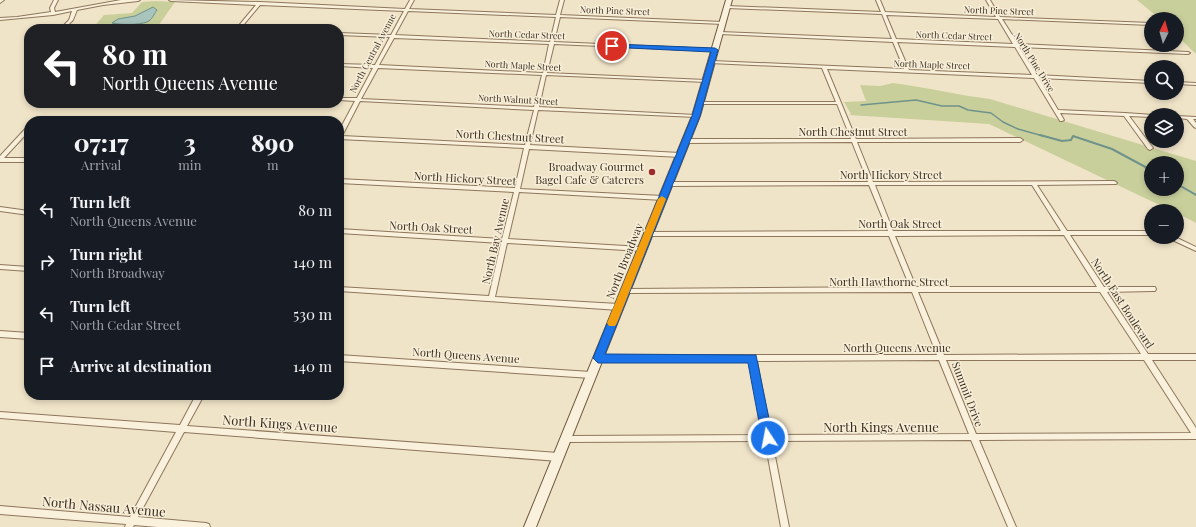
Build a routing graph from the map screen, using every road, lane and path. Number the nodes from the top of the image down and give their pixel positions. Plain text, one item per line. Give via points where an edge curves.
1 (2, 0) edge
2 (56, 0) edge
3 (138, 0) edge
4 (171, 0) edge
5 (412, 0) edge
6 (562, 0) edge
7 (729, 0) edge
8 (878, 0) edge
9 (988, 0) edge
10 (112, 1) edge
11 (0, 2) edge
12 (260, 2) edge
13 (727, 7) junction
14 (76, 9) junction
15 (407, 10) junction
16 (53, 14) junction
17 (883, 14) junction
18 (558, 16) junction
19 (999, 18) junction
20 (0, 19) edge
21 (723, 23) junction
22 (67, 24) edge
23 (242, 24) edge
24 (1144, 24) edge
25 (720, 33) junction
26 (344, 34) edge
27 (393, 37) junction
28 (894, 41) junction
29 (552, 43) junction
30 (1016, 46) junction
31 (715, 50) junction
32 (1188, 53) dead end
33 (712, 62) junction
34 (344, 65) edge
35 (376, 67) junction
36 (824, 67) junction
37 (907, 71) junction
38 (544, 74) junction
39 (1035, 76) junction
40 (706, 81) junction
41 (1144, 82) edge
42 (1184, 84) edge
43 (1196, 84) edge
44 (344, 99) edge
45 (358, 100) junction
46 (700, 103) junction
47 (838, 103) junction
48 (537, 108) junction
49 (1057, 111) junction
50 (1125, 114) junction
51 (1144, 115) edge
52 (696, 116) junction
53 (1184, 117) edge
54 (1188, 117) junction
55 (1196, 118) edge
56 (1062, 120) dead end
57 (1196, 126) edge
58 (344, 127) edge
59 (24, 132) edge
60 (344, 137) edge
61 (1020, 140) dead end
62 (1144, 140) edge
63 (686, 141) junction
64 (854, 141) junction
65 (528, 147) junction
66 (680, 155) junction
67 (0, 159) edge
68 (24, 160) edge
69 (344, 181) edge
70 (1033, 183) junction
71 (1114, 183) dead end
72 (668, 184) junction
73 (872, 184) junction
74 (517, 191) junction
75 (663, 198) junction
76 (0, 209) edge
77 (24, 212) edge
78 (344, 231) edge
79 (1065, 233) junction
80 (1144, 233) edge
81 (648, 234) junction
82 (892, 234) junction
83 (505, 241) junction
84 (1184, 243) edge
85 (642, 249) junction
86 (1196, 249) edge
87 (0, 267) edge
88 (24, 269) edge
89 (1153, 289) dead end
90 (344, 290) edge
91 (1102, 290) junction
92 (625, 291) junction
93 (915, 291) junction
94 (491, 299) junction
95 (619, 307) junction
96 (0, 334) edge
97 (24, 336) edge
98 (943, 357) junction
99 (1146, 357) junction
100 (1196, 357) edge
101 (344, 358) edge
102 (598, 358) junction
103 (753, 358) junction
104 (591, 375) junction
105 (197, 400) edge
106 (0, 414) edge
107 (182, 428) junction
108 (1196, 435) edge
109 (768, 438) junction
110 (974, 438) junction
111 (565, 439) junction
112 (558, 456) junction
113 (0, 510) edge
114 (131, 524) edge
115 (206, 527) edge
116 (530, 527) edge
117 (784, 527) edge
118 (1012, 527) edge

1 - 11 street
2 - 16 street via 52,8
3 - 10 street
4 - 12 street, North Pine Street
5 - 15 street, North Central Avenue
6 - 18 street, North Bay Avenue
7 - 13 main road, North Broadway
8 - 17 street
9 - 19 street, North Pine Drive
10 - 14 street
12 - 15 street, North Pine Street
12 - 23 street
13 - 17 street, North Pine Street
13 - 21 main road, North Broadway
14 - 16 street
14 - 22 street
15 - 18 street, North Pine Street
15 - 27 street, North Central Avenue
16 - 20 street via 32,18
17 - 19 street, North Pine Street
17 - 28 street
18 - 21 street, North Pine Street
18 - 29 street, North Bay Avenue
19 - 24 street, North Pine Street
19 - 30 street, North Pine Drive
21 - 25 main road, North Broadway
25 - 28 street, North Cedar Street
25 - 31 main road, North Broadway
26 - 27 street, North Cedar Street
27 - 29 street, North Cedar Street
27 - 35 street, North Central Avenue
28 - 30 street, North Cedar Street
28 - 37 street
29 - 31 street, North Cedar Street
29 - 38 street, North Bay Avenue
30 - 32 street, North Cedar Street
30 - 39 street, North Pine Drive
31 - 33 main road, North Broadway
33 - 36 street, North Maple Street
33 - 40 main road, North Broadway
34 - 35 street, North Maple Street
35 - 38 street, North Maple Street
35 - 45 street, North Central Avenue
36 - 37 street, North Maple Street
36 - 47 street, Summit Drive
37 - 39 street, North Maple Street
38 - 40 street, North Maple Street
38 - 48 street, North Bay Avenue
39 - 41 street, North Maple Street
39 - 49 street, North Pine Drive
40 - 46 main road, North Broadway
42 - 43 street
44 - 45 street, North Walnut Street
45 - 48 street, North Walnut Street
45 - 58 street, North Central Avenue
46 - 47 street
46 - 52 main road, North Broadway
47 - 64 street, Summit Drive
48 - 52 street, North Walnut Street
48 - 65 street, North Bay Avenue
49 - 50 street
49 - 56 street, North Pine Drive
50 - 51 street
50 - 62 street
52 - 63 main road, North Broadway
53 - 54 street
54 - 55 street
54 - 57 street
59 - 67 street
60 - 65 street, North Chestnut Street
61 - 64 street, North Chestnut Street
63 - 64 street, North Chestnut Street
63 - 66 main road, North Broadway
64 - 73 street, Summit Drive
65 - 66 street, North Chestnut Street
65 - 74 street, North Bay Avenue
66 - 72 main road, North Broadway
67 - 68 street
69 - 74 street, North Hickory Street
70 - 71 street, North Hickory Street
70 - 73 street, North Hickory Street
70 - 79 street, North East Boulevard
72 - 73 street, North Hickory Street
72 - 75 main road, North Broadway
73 - 82 street, Summit Drive
74 - 75 street, North Hickory Street
74 - 83 street, North Bay Avenue
75 - 81 main road, North Broadway
76 - 77 street
78 - 83 street, North Oak Street
79 - 80 street, North Oak Street
79 - 82 street, North Oak Street
79 - 91 street, North East Boulevard
81 - 82 street, North Oak Street
81 - 85 main road, North Broadway
82 - 93 street, Summit Drive
83 - 85 street, North Oak Street
83 - 94 street, North Bay Avenue
84 - 86 street
85 - 92 main road, North Broadway
87 - 88 street
89 - 91 street, North Hawthorne Street
90 - 94 street
91 - 93 street, North Hawthorne Street
91 - 99 street, North East Boulevard
92 - 93 street, North Hawthorne Street
92 - 95 main road, North Broadway
93 - 98 street, Summit Drive
94 - 95 street
95 - 102 main road, North Broadway
96 - 97 street
98 - 99 street, North Queens Avenue
98 - 103 street, North Queens Avenue
98 - 110 street, Summit Drive
99 - 100 street, North Queens Avenue
99 - 108 street, North East Boulevard
101 - 104 street, North Queens Avenue
102 - 103 street, North Queens Avenue
102 - 104 main road, North Broadway
103 - 109 street
104 - 111 main road, North Broadway
105 - 107 street
106 - 107 street, North Kings Avenue
107 - 112 street, North Kings Avenue
107 - 114 street
108 - 110 street, North Kings Avenue
109 - 110 street, North Kings Avenue
109 - 111 street, North Kings Avenue
109 - 117 street
110 - 118 street, Summit Drive
111 - 112 main road, North Broadway
112 - 116 main road, North Broadway
113 - 114 street, North Nassau Avenue
114 - 115 street, North Nassau Avenue

